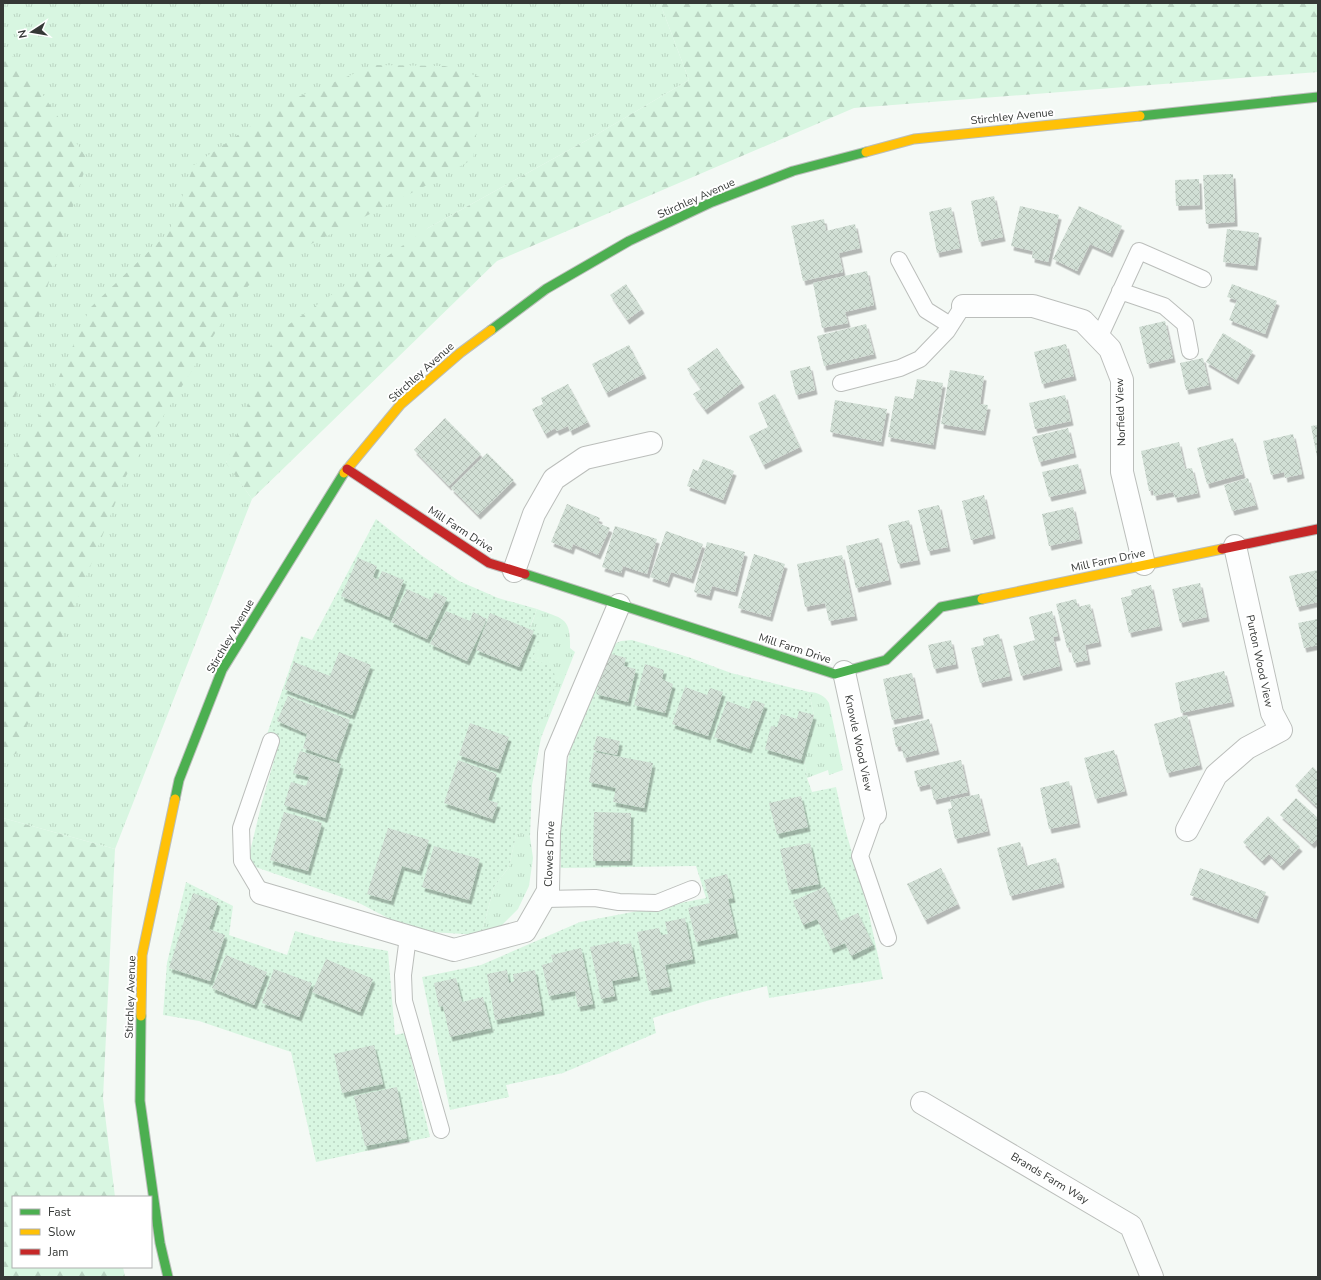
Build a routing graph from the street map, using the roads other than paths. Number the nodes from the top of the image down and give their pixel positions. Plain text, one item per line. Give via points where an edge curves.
1 (1318, 97) edge
2 (899, 260) dead end
3 (1203, 279) dead end
4 (1120, 291) junction
5 (963, 306) joint
6 (950, 325) junction
7 (1099, 338) junction
8 (1190, 351) dead end
9 (841, 383) dead end
10 (650, 443) dead end
11 (347, 469) junction
12 (1318, 529) edge
13 (1235, 546) junction
14 (1144, 564) junction
15 (514, 571) junction
16 (619, 605) junction
17 (844, 672) junction
18 (271, 741) dead end
19 (875, 814) joint
20 (1187, 830) dead end
21 (692, 889) dead end
22 (261, 893) joint
23 (544, 899) junction
24 (408, 937) junction
25 (888, 938) dead end
26 (922, 1103) dead end
27 (441, 1130) dead end
28 (168, 1277) edge
29 (1152, 1277) edge

1 - 11 street, Stirchley Avenue via 914,139 793,171 712,202 630,241 546,290 460,353 401,404
2 - 6 lane via 926,310
3 - 4 lane via 1139,251
4 - 7 lane
4 - 8 lane via 1164,306 1185,324
5 - 6 lane
5 - 7 street, Norfield View via 1033,306 1083,321
6 - 9 lane via 920,359 900,368
7 - 14 street, Norfield View via 1110,349 1122,380 1122,472
10 - 15 street via 585,458 554,479 534,514
11 - 15 street, Mill Farm Drive via 489,563
11 - 28 street, Stirchley Avenue via 222,670 179,780 142,955 140,1101 160,1243
12 - 13 street, Mill Farm Drive
13 - 14 street, Mill Farm Drive
13 - 20 street, Purton Wood View via 1272,713 1281,730 1247,748 1216,775
14 - 17 street, Mill Farm Drive via 941,607 886,660
15 - 16 street, Mill Farm Drive
16 - 17 street, Mill Farm Drive via 835,674
16 - 23 street, Clowes Drive via 556,754 549,833 548,891
17 - 19 street, Knowle Wood View
18 - 22 lane via 241,828 242,861
19 - 25 lane via 860,856
21 - 23 lane via 657,903 618,902 595,898
22 - 24 street, Clowes Drive
23 - 24 street, Clowes Drive via 525,931 454,950
24 - 27 lane via 403,975 404,1001
26 - 29 street, Brands Farm Way via 1131,1226

